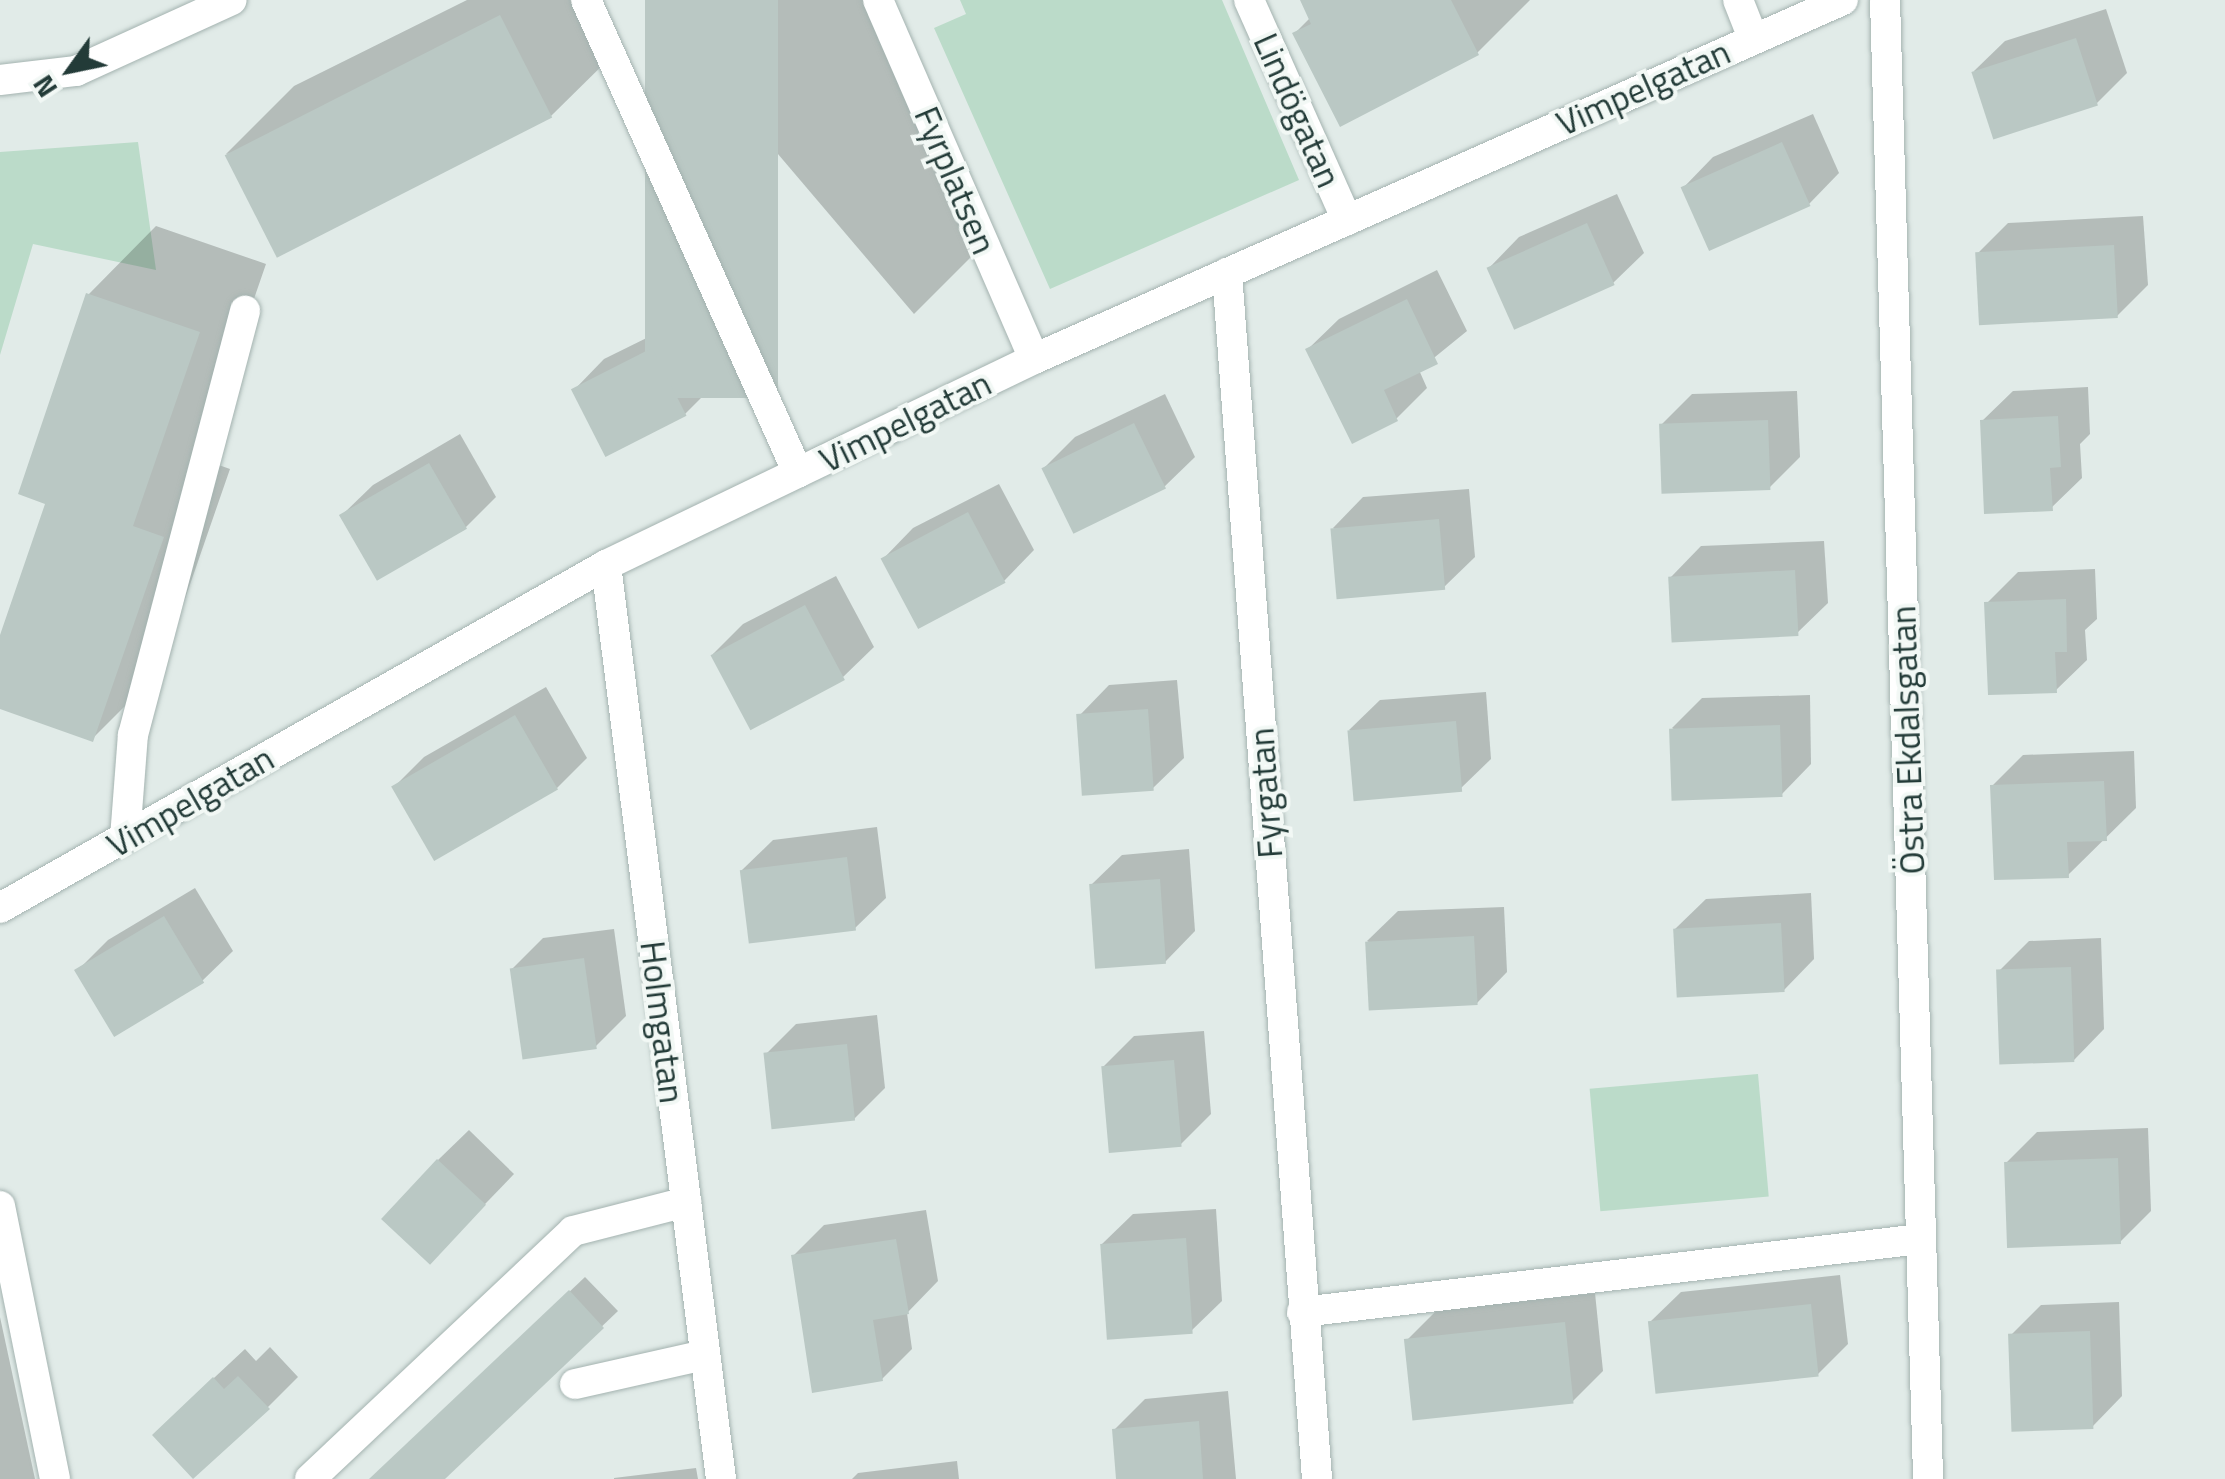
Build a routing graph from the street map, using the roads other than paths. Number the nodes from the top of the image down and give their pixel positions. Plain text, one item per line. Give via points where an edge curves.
1 (232, 0) edge
2 (586, 0) edge
3 (878, 0) edge
4 (1249, 0) edge
5 (1738, 0) edge
6 (1843, 0) edge
7 (1886, 0) edge
8 (1753, 38) junction
9 (0, 80) edge
10 (1348, 220) junction
11 (1227, 273) junction
12 (245, 312) dead end
13 (1034, 360) junction
14 (798, 473) junction
15 (606, 565) junction
16 (125, 838) junction
17 (0, 908) edge
18 (686, 1202) junction
19 (0, 1206) edge
20 (1921, 1238) junction
21 (1302, 1312) junction
22 (705, 1354) junction
23 (576, 1384) dead end
24 (56, 1479) edge
25 (310, 1479) edge
26 (721, 1479) edge
27 (1317, 1479) edge
28 (1928, 1479) edge

1 - 9 street via 76,71
2 - 14 street
3 - 13 street, Fyrplatsen
4 - 10 street, Lindögatan
5 - 8 street
6 - 8 street, Vimpelgatan
7 - 20 street, Östra Ekdalsgatan
8 - 10 street, Vimpelgatan
10 - 11 street, Vimpelgatan
11 - 13 street, Vimpelgatan
11 - 21 street, Fyrgatan
12 - 16 street via 134,734
13 - 14 street, Vimpelgatan
14 - 15 street, Vimpelgatan
15 - 16 street, Vimpelgatan
15 - 18 street, Holmgatan
16 - 17 street, Vimpelgatan
18 - 22 street, Holmgatan
18 - 25 street via 573,1230
19 - 24 street
20 - 21 street
20 - 28 street, Östra Ekdalsgatan
21 - 27 street, Fyrgatan
22 - 23 street
22 - 26 street, Holmgatan

